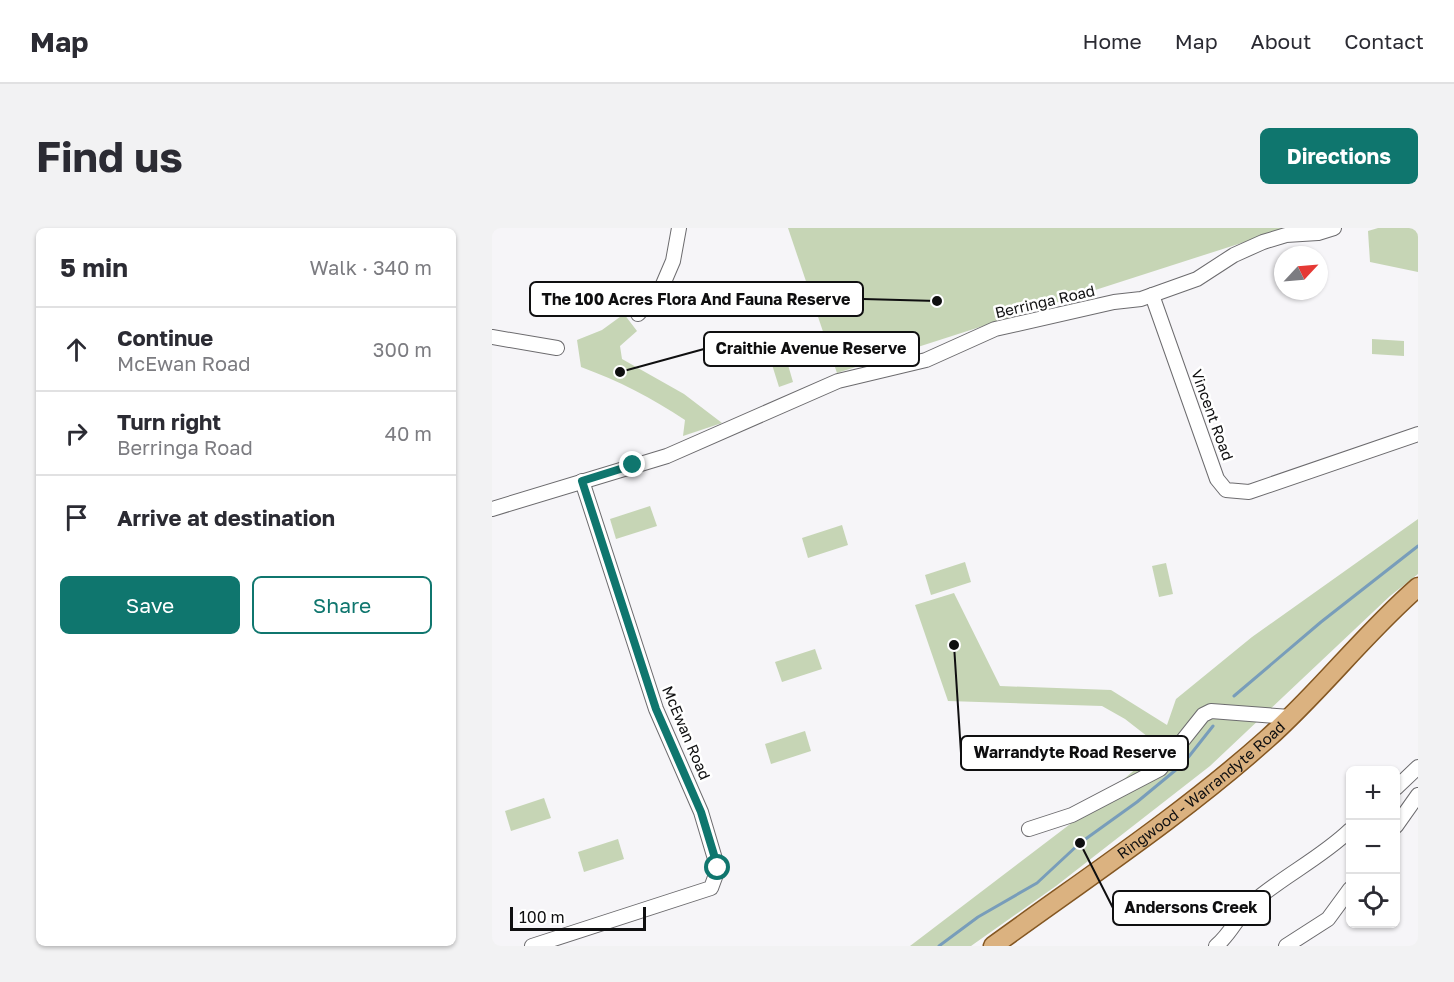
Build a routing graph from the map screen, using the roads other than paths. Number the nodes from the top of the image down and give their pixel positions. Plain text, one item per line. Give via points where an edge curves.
1 (679, 228) edge
2 (1334, 228) edge
3 (1152, 296) junction
4 (638, 314) dead end
5 (492, 337) edge
6 (557, 348) dead end
7 (1418, 434) edge
8 (582, 481) junction
9 (492, 509) edge
10 (1418, 587) edge
11 (1290, 717) junction
12 (1418, 767) edge
13 (1400, 783) edge
14 (1418, 795) edge
15 (1399, 820) edge
16 (1029, 829) dead end
17 (1346, 833) edge
18 (1346, 895) edge
19 (532, 946) edge
20 (993, 946) edge
21 (1216, 946) edge
22 (1286, 946) edge

1 - 4 street via 673,261 661,289
2 - 3 street, Berringa Road via 1263,242 1197,279
3 - 7 street, Vincent Road via 1217,479 1226,490 1249,492
3 - 8 street, Berringa Road via 995,329 926,360 838,381 667,456
5 - 6 street
8 - 9 street, Berringa Road
8 - 19 street, McEwan Road via 656,709 701,812 718,868 711,888
10 - 11 main road, Ringwood - Warrandyte Road
11 - 16 street, Ringwood - Warrandyte Road via 1211,711 1203,715 1160,769 1072,815
11 - 20 main road, Ringwood - Warrandyte Road via 1243,760
12 - 13 street
14 - 15 street
17 - 21 street via 1248,906
18 - 22 street via 1328,920

